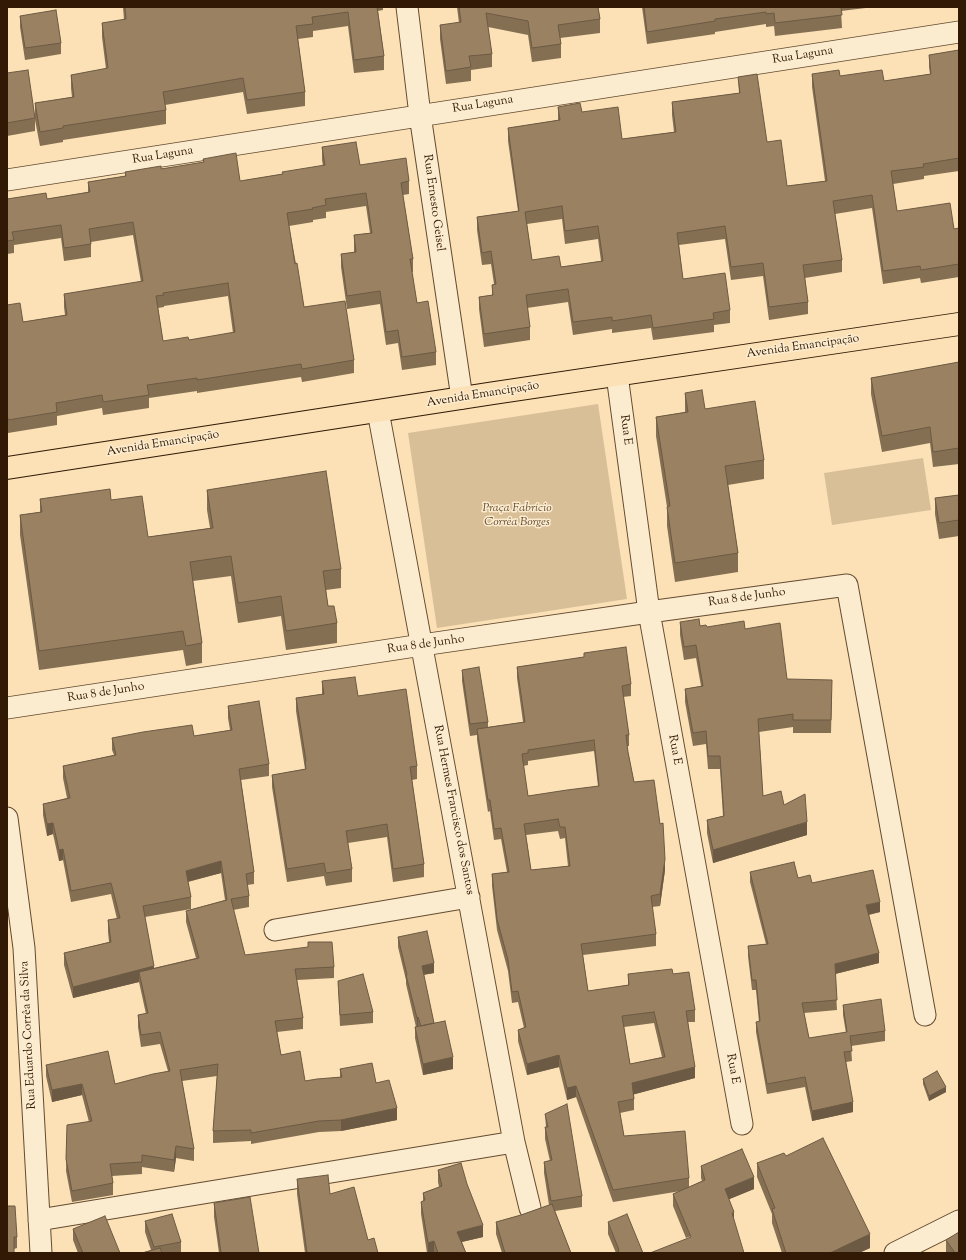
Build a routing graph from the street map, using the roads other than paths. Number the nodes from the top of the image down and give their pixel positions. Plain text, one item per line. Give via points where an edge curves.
1 (407, 7) edge
2 (959, 32) edge
3 (420, 115) junction
4 (7, 180) edge
5 (959, 324) edge
6 (618, 374) junction
7 (462, 398) junction
8 (378, 411) junction
9 (7, 468) edge
10 (649, 612) junction
11 (422, 645) junction
12 (7, 708) edge
13 (7, 818) edge
14 (469, 898) junction
15 (275, 930) dead end
16 (925, 1016) dead end
17 (742, 1124) dead end
18 (514, 1142) junction
19 (530, 1208) dead end
20 (39, 1220) junction
21 (959, 1221) edge
22 (41, 1253) edge
23 (895, 1253) edge

1 - 3 street, Rua Ernesto Geisel
2 - 3 street, Rua Laguna
3 - 4 street, Rua Laguna
3 - 7 street, Rua Ernesto Geisel
5 - 6 main road, Avenida Emancipação
6 - 7 main road, Avenida Emancipação
6 - 10 street, Rua E
7 - 8 main road, Avenida Emancipação
8 - 9 main road, Avenida Emancipação
8 - 11 street, Rua Hermes Francisco dos Santos
10 - 11 street, Rua 8 de Junho
10 - 16 street, Rua 8 de Junho via 847,585
10 - 17 street, Rua E
11 - 12 street, Rua 8 de Junho
11 - 14 street, Rua Hermes Francisco dos Santos
13 - 20 street, Rua Eduardo Corrêa da Silva via 24,948
14 - 15 street
14 - 18 street, Rua Hermes Francisco dos Santos
18 - 19 street, Rua Hermes Francisco dos Santos
18 - 20 street
20 - 22 street, Rua Eduardo Corrêa da Silva
21 - 23 street

